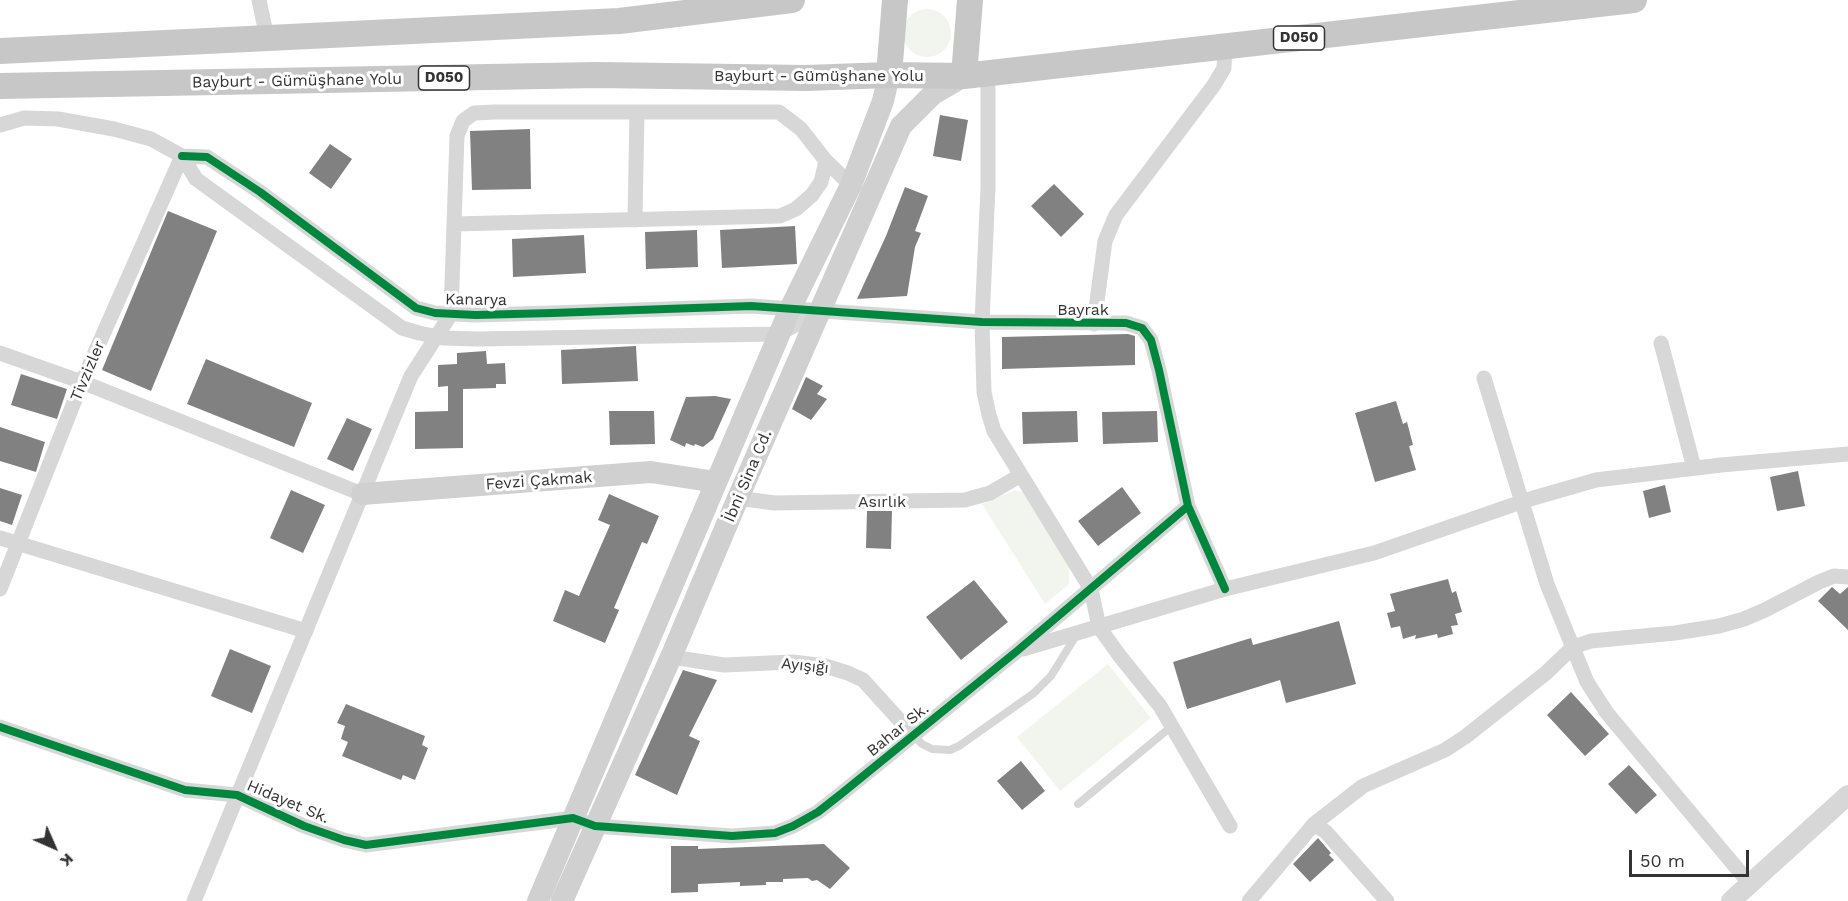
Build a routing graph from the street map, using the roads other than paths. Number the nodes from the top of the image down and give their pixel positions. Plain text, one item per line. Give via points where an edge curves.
1 (259, 0) edge
2 (792, 0) edge
3 (895, 0) edge
4 (970, 0) edge
5 (1634, 0) edge
6 (267, 38) junction
7 (1225, 46) junction
8 (0, 51) edge
9 (976, 74) junction
10 (889, 75) junction
11 (0, 86) edge
12 (637, 112) junction
13 (0, 125) edge
14 (182, 156) junction
15 (826, 161) junction
16 (852, 185) junction
17 (635, 220) junction
18 (454, 224) junction
19 (790, 309) junction
20 (819, 312) junction
21 (451, 314) junction
22 (982, 322) junction
23 (1094, 324) junction
24 (779, 334) junction
25 (438, 337) junction
26 (1661, 343) dead end
27 (0, 353) edge
28 (1484, 378) dead end
29 (82, 382) junction
30 (1848, 454) edge
31 (1694, 468) junction
32 (1021, 476) junction
33 (716, 482) junction
34 (362, 494) junction
35 (738, 498) junction
36 (1521, 502) junction
37 (1188, 506) junction
38 (0, 538) edge
39 (18, 544) junction
40 (1848, 577) edge
41 (0, 589) edge
42 (1091, 589) junction
43 (1225, 589) junction
44 (1099, 627) junction
45 (306, 630) junction
46 (1078, 633) junction
47 (1573, 647) junction
48 (1017, 651) junction
49 (671, 657) junction
50 (1172, 726) junction
51 (0, 727) edge
52 (913, 735) junction
53 (237, 795) junction
54 (1848, 795) edge
55 (1078, 804) dead end
56 (573, 818) junction
57 (1314, 824) junction
58 (595, 826) junction
59 (1230, 826) dead end
60 (1750, 885) junction
61 (194, 901) edge
62 (538, 901) edge
63 (562, 901) edge
64 (1249, 901) edge
65 (1387, 901) edge
66 (1731, 901) edge

1 - 6 street
2 - 6 highway via 620,21
3 - 10 highway
4 - 9 highway
5 - 7 highway, Bayburt - Gümüşhane Yolu / D050
6 - 8 highway
7 - 9 highway, Bayburt - Gümüşhane Yolu / D050
7 - 23 street via 1224,68 1214,85 1116,215 1105,241
9 - 10 highway, Bayburt - Gümüşhane Yolu / D050
9 - 20 main road, İbni Sina Cd. via 933,94 901,126
9 - 22 street via 987,187
10 - 11 highway, Bayburt - Gümüşhane Yolu / D050 via 597,75
10 - 16 main road, İbni Sina Cd.
12 - 15 street via 779,112 801,129
12 - 17 street
12 - 18 street via 474,113 463,121 457,135
13 - 14 street via 24,118 91,124 152,139
14 - 21 street, Kanarya via 207,157 416,308
14 - 25 street via 196,178 402,327
14 - 29 street, Tivzizler
15 - 16 street
15 - 17 street via 821,182 812,195 780,216
16 - 19 main road, İbni Sina Cd.
17 - 18 street
18 - 21 street
19 - 20 street, Kanarya
19 - 21 street, Kanarya via 751,306
19 - 24 main road, İbni Sina Cd.
20 - 22 street, Bayrak
20 - 24 street
20 - 35 main road, İbni Sina Cd.
21 - 25 street
22 - 23 street, Bayrak
22 - 32 street via 984,392 989,415 994,431
23 - 37 street, Bayrak via 1126,323 1142,328 1150,340
24 - 25 street
24 - 33 main road, İbni Sina Cd.
25 - 34 street via 411,376
26 - 31 street
27 - 29 street
28 - 36 street
29 - 34 street
29 - 39 street, Tivzizler
30 - 31 street
31 - 36 street via 1596,480
32 - 35 street, Asırlık via 990,493 965,500 774,502
32 - 42 street
33 - 34 main road, Fevzi Çakmak via 651,472
33 - 56 main road, İbni Sina Cd.
34 - 45 street
35 - 49 main road, İbni Sina Cd.
36 - 43 street via 1374,553
36 - 47 street via 1547,584
37 - 42 street, Bahar Sk.
37 - 43 street, Bayrak
38 - 39 street
39 - 41 street, Tivzizler
39 - 45 street
40 - 47 street via 1834,576 1765,610 1719,626 1591,640
42 - 44 street
42 - 48 street, Bahar Sk.
43 - 44 street
44 - 46 street
44 - 50 street
45 - 53 street
46 - 48 street
46 - 52 lane via 1051,676 1034,693 959,746 933,749
47 - 57 street via 1465,737 1445,750 1363,786
47 - 60 street via 1587,682 1607,712
48 - 52 street, Bahar Sk.
49 - 52 street, Ayışığı via 724,664 793,662 848,673 863,680
49 - 58 main road, İbni Sina Cd.
50 - 55 lane
50 - 59 street
51 - 53 street, Hidayet Sk. via 185,790
52 - 58 street, Bahar Sk. via 818,812 775,833 732,836
53 - 56 street, Hidayet Sk. via 304,826 366,844
53 - 61 street
54 - 60 street
56 - 58 street, Bahar Sk.
56 - 62 main road, İbni Sina Cd.
57 - 64 street
57 - 65 street via 1326,832
58 - 63 main road, İbni Sina Cd.
60 - 66 street

